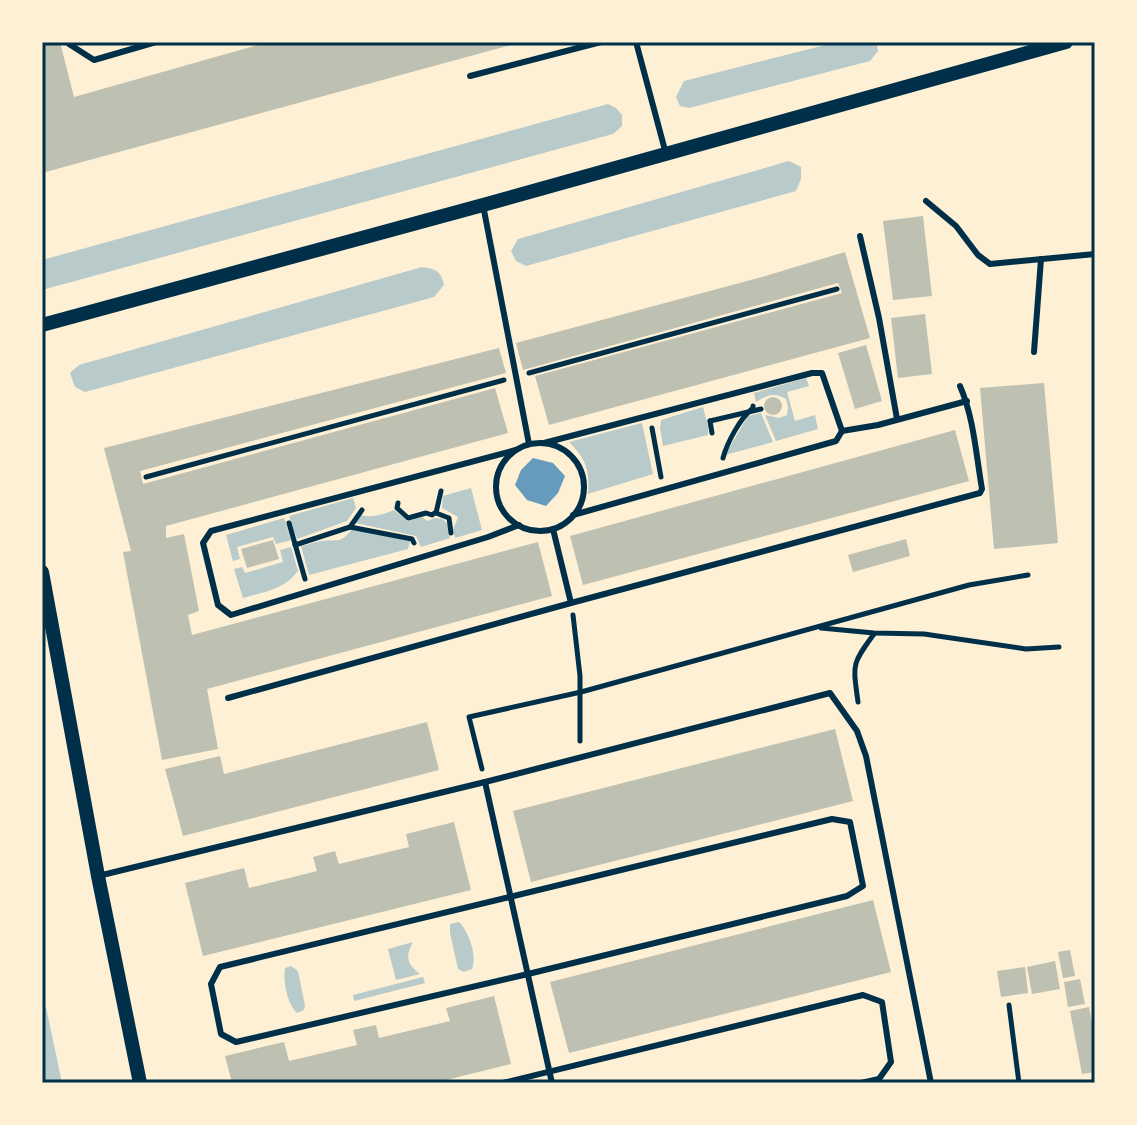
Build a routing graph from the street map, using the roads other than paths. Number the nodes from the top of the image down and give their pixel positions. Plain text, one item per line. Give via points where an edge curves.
1 (68, 42) edge
2 (156, 42) edge
3 (601, 42) edge
4 (636, 42) edge
5 (1066, 42) edge
6 (470, 76) dead end
7 (666, 154) junction
8 (926, 201) dead end
9 (483, 205) junction
10 (860, 236) dead end
11 (1095, 254) edge
12 (1041, 259) junction
13 (42, 325) edge
14 (1034, 352) dead end
15 (960, 386) dead end
16 (967, 401) junction
17 (897, 419) junction
18 (842, 431) junction
19 (544, 443) junction
20 (529, 444) junction
21 (516, 450) junction
22 (573, 515) junction
23 (519, 525) junction
24 (553, 529) junction
25 (42, 572) edge
26 (571, 603) junction
27 (228, 698) dead end
28 (485, 782) junction
29 (98, 876) junction
30 (511, 897) junction
31 (528, 974) junction
32 (549, 1071) junction
33 (140, 1083) edge
34 (503, 1083) edge
35 (552, 1083) edge
36 (861, 1083) edge
37 (931, 1083) edge

1 - 2 lane via 94,60
3 - 6 lane
4 - 7 lane
5 - 7 street
7 - 9 street
8 - 12 lane via 990,264
9 - 13 street
9 - 20 lane
10 - 17 lane
11 - 12 lane
12 - 14 lane
15 - 16 lane
16 - 17 lane
16 - 26 lane via 980,493
17 - 18 lane
18 - 19 lane via 822,373 812,373
18 - 22 lane via 836,441
19 - 20 lane
19 - 22 lane via 571,455 580,468 583,497
20 - 21 lane
21 - 23 lane via 506,459 496,484 503,511
21 - 23 lane via 211,531 203,543 218,605 231,615
22 - 24 lane
23 - 24 lane
24 - 26 lane
25 - 29 street
26 - 27 lane
28 - 29 lane
28 - 30 lane
28 - 37 lane via 830,693 857,731 866,756
29 - 33 street
30 - 31 lane
30 - 31 lane via 220,967 211,984 221,1034 236,1042
30 - 31 lane via 832,819 850,822 863,886 847,896
31 - 32 lane
32 - 34 lane
32 - 35 lane
32 - 36 lane via 863,995 882,1002 891,1062 879,1079

